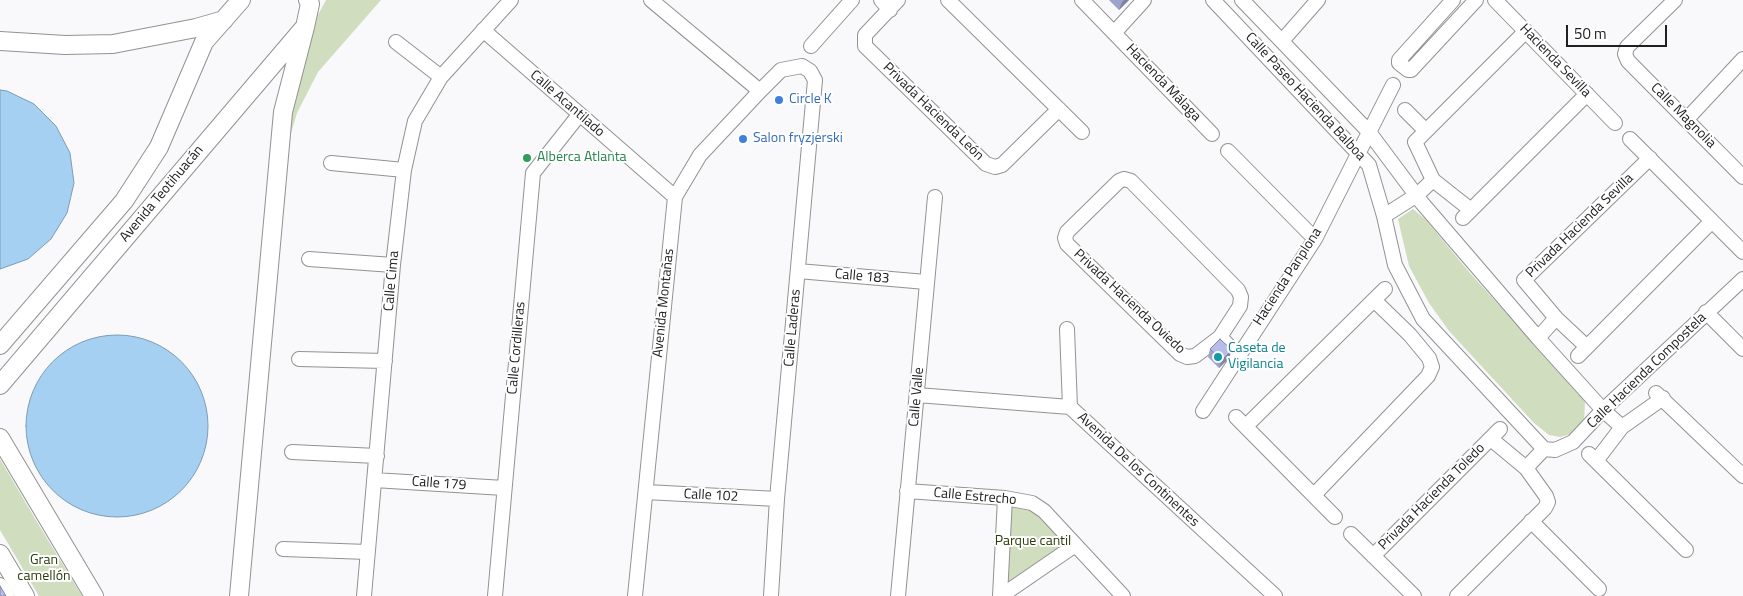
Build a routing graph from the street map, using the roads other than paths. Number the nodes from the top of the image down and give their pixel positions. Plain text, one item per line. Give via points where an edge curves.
1 (241, 0) edge
2 (308, 0) edge
3 (318, 0) edge
4 (651, 0) edge
5 (852, 0) edge
6 (948, 0) edge
7 (1082, 0) edge
8 (1144, 0) edge
9 (1213, 0) edge
10 (1242, 0) edge
11 (1318, 0) edge
12 (1453, 0) edge
13 (1476, 0) edge
14 (1495, 0) edge
15 (1675, 0) edge
16 (502, 3) edge
17 (890, 3) edge
18 (224, 19) junction
19 (306, 26) junction
20 (483, 30) junction
21 (1526, 31) junction
22 (1114, 32) junction
23 (0, 41) edge
24 (1282, 41) junction
25 (396, 42) dead end
26 (811, 46) dead end
27 (1743, 59) edge
28 (802, 66) joint
29 (441, 77) junction
30 (1393, 85) dead end
31 (760, 91) junction
32 (1587, 94) junction
33 (1059, 109) junction
34 (1405, 110) dead end
35 (579, 115) junction
36 (1687, 119) junction
37 (1615, 123) dead end
38 (1425, 130) junction
39 (1082, 132) dead end
40 (1369, 132) junction
41 (1212, 134) dead end
42 (1630, 138) dead end
43 (1228, 151) dead end
44 (1358, 152) junction
45 (1650, 158) junction
46 (331, 163) dead end
47 (404, 170) junction
48 (1743, 177) edge
49 (1433, 180) junction
50 (1417, 194) junction
51 (675, 197) junction
52 (935, 197) dead end
53 (1384, 216) junction
54 (1712, 221) junction
55 (1315, 239) junction
56 (1743, 252) edge
57 (309, 259) dead end
58 (392, 265) junction
59 (798, 271) junction
60 (1743, 279) edge
61 (926, 282) junction
62 (1385, 289) dead end
63 (1374, 300) junction
64 (1706, 312) junction
65 (1556, 318) junction
66 (1423, 319) junction
67 (1067, 329) dead end
68 (1410, 335) junction
69 (1220, 337) junction
70 (1538, 338) junction
71 (0, 346) edge
72 (1743, 349) edge
73 (1238, 355) junction
74 (299, 358) dead end
75 (385, 360) junction
76 (0, 385) edge
77 (917, 395) junction
78 (1070, 407) junction
79 (1603, 410) junction
80 (1203, 411) dead end
81 (1622, 427) junction
82 (0, 438) edge
83 (1544, 449) junction
84 (292, 452) dead end
85 (377, 456) junction
86 (1526, 468) junction
87 (1743, 476) edge
88 (374, 480) junction
89 (504, 488) junction
90 (907, 491) junction
91 (646, 492) junction
92 (1314, 495) junction
93 (1005, 498) junction
94 (777, 499) junction
95 (1335, 517) dead end
96 (1531, 521) junction
97 (1351, 534) dead end
98 (1074, 546) junction
99 (283, 549) dead end
100 (1686, 550) dead end
101 (368, 552) junction
102 (0, 554) edge
103 (1374, 556) junction
104 (0, 585) edge
105 (1599, 589) dead end
106 (1465, 594) edge
107 (7, 596) edge
108 (25, 596) edge
109 (94, 596) edge
110 (240, 596) edge
111 (364, 596) edge
112 (495, 596) edge
113 (635, 596) edge
114 (771, 596) edge
115 (898, 596) edge
116 (1001, 596) edge
117 (1123, 596) edge
118 (1275, 596) edge
119 (1414, 596) edge

1 - 18 main road, Avenida Teotihuacán
2 - 19 main road
3 - 19 main road, Avenida Teotihuacán
4 - 31 street
5 - 26 street
6 - 33 street
7 - 22 street, Hacienda Málaga
8 - 22 street, Hacienda Málaga
9 - 44 street, Calle Paseo Hacienda Balboa
10 - 24 street, Calle Paseo Hacienda Balboa
11 - 24 street
12 - 13 street via 1400,60 1408,70
14 - 21 street, Hacienda Sevilla
15 - 36 street, Calle Magnolia via 1627,48 1626,54 1628,61
16 - 20 street, Calle Cima
17 - 33 street, Privada Hacienda León via 865,36 866,46 986,164 1002,165
18 - 23 main road via 196,28 113,44 65,46
18 - 71 main road, Avenida Teotihuacán via 204,42 158,147 124,201
19 - 76 main road, Avenida Teotihuacán
19 - 110 main road via 284,112
20 - 29 street, Calle Cima
20 - 35 street, Calle Acantilado
21 - 32 street, Hacienda Sevilla
21 - 38 street
22 - 41 street, Hacienda Málaga
24 - 40 street, Calle Paseo Hacienda Balboa
25 - 29 street
27 - 36 street
28 - 31 street, Avenida Montañas via 781,70
28 - 59 street, Calle Laderas via 810,71 814,80
29 - 47 street, Calle Cima via 415,121
30 - 40 street, Hacienda Panplona
31 - 51 street, Avenida Montañas via 700,155
32 - 37 street, Hacienda Sevilla
32 - 49 street via 1467,214
33 - 39 street
34 - 38 street
35 - 51 street, Calle Acantilado
35 - 89 street, Calle Cordilleras via 533,173
36 - 48 street, Calle Magnolia
38 - 49 street via 1416,138 1415,145
40 - 44 street, Hacienda Panplona
40 - 50 street, Calle Paseo Hacienda Balboa
42 - 45 street
43 - 55 street
44 - 53 street, Calle Paseo Hacienda Balboa via 1369,165
44 - 55 street, Hacienda Panplona
45 - 54 street
45 - 65 street, Privada Hacienda Sevilla via 1524,280
46 - 47 street
47 - 58 street, Calle Cima
49 - 50 street
50 - 53 street
50 - 70 street, Calle Paseo Hacienda Balboa
51 - 91 street, Avenida Montañas
52 - 61 street, Calle Valle
53 - 66 street, Calle Paseo Hacienda Balboa via 1395,265
54 - 56 street
54 - 65 street, Privada Hacienda Sevilla via 1583,351
55 - 73 street, Hacienda Panplona
57 - 58 street
58 - 75 street, Calle Cima
59 - 61 street, Calle 183
59 - 94 street, Calle Laderas
60 - 64 street, Calle Hacienda Compostela
61 - 77 street, Calle Valle
62 - 63 street
63 - 68 street
63 - 92 street via 1241,421
64 - 72 street
64 - 79 street, Calle Hacienda Compostela
65 - 70 street
66 - 68 street
66 - 83 street, Calle Paseo Hacienda Balboa
67 - 78 street
68 - 92 street via 1429,358 1432,367 1428,376
69 - 69 street, Privada Hacienda Oviedo via 1240,306 1238,290 1131,181 1119,181 1066,232 1067,244 1180,354 1195,356
69 - 73 street
70 - 79 street, Calle Paseo Hacienda Balboa
73 - 80 street, Hacienda Panplona
74 - 75 street
75 - 85 street, Calle Cima
77 - 78 street, Avenida De los Continentes
77 - 90 street, Calle Valle
78 - 118 street, Avenida De los Continentes
79 - 81 street, Calle Paseo Hacienda Balboa
79 - 83 street, Calle Hacienda Compostela via 1574,442 1555,450
81 - 87 street via 1660,396
81 - 100 street via 1592,457
82 - 109 main road
83 - 86 street
84 - 85 street
85 - 88 street, Calle Cima
86 - 96 street, Privada Hacienda Toledo via 1548,502
86 - 103 street, Privada Hacienda Toledo via 1495,434
88 - 89 street, Calle 179
88 - 101 street, Calle Cima
89 - 112 street, Calle Cordilleras
90 - 93 street, Calle Estrecho
90 - 115 street, Calle Valle
91 - 94 street, Calle 102
91 - 113 street, Avenida Montañas
92 - 95 street
93 - 98 street, Calle Estrecho via 1032,503 1044,511
93 - 116 street
94 - 114 street, Calle Laderas
96 - 105 street
96 - 106 street, Privada Hacienda Toledo
97 - 103 street, Privada Hacienda Toledo
98 - 116 street
98 - 117 street, Calle Estrecho
99 - 101 street
101 - 111 street, Calle Cima
102 - 108 main road
103 - 119 street, Privada Hacienda Toledo
104 - 107 street

